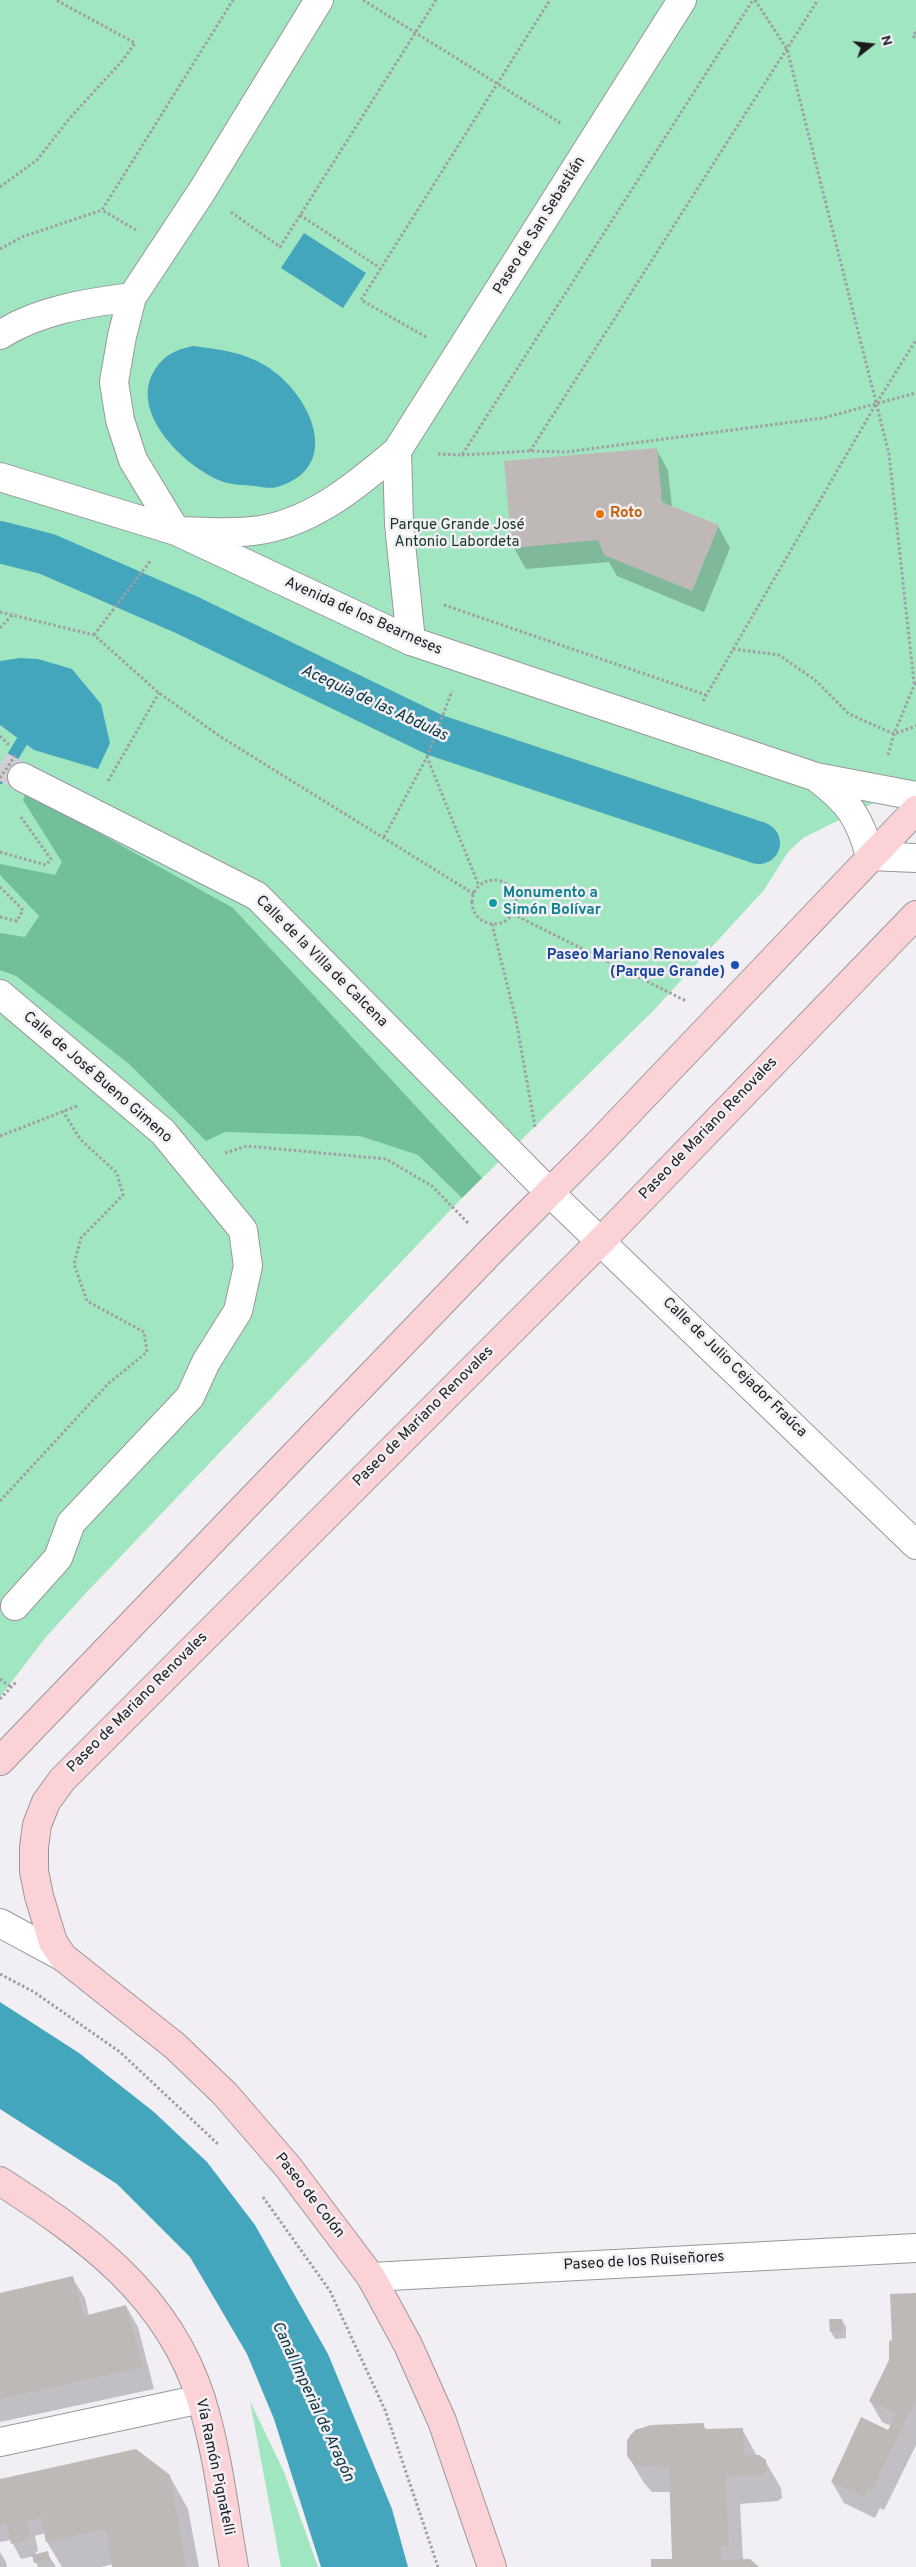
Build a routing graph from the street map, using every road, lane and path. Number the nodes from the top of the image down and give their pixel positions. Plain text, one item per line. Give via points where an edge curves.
1 (56, 0) edge
2 (233, 0) edge
3 (319, 0) edge
4 (363, 0) edge
5 (436, 0) edge
6 (550, 0) edge
7 (682, 0) edge
8 (754, 0) edge
9 (818, 0) edge
10 (416, 32) junction
11 (916, 32) edge
12 (916, 38) edge
13 (787, 49) junction
14 (497, 83) junction
15 (592, 144) junction
16 (0, 187) edge
17 (202, 191) junction
18 (102, 210) junction
19 (300, 215) junction
20 (164, 246) junction
21 (0, 249) edge
22 (380, 268) junction
23 (132, 297) junction
24 (0, 335) edge
25 (916, 340) edge
26 (458, 355) junction
27 (916, 393) edge
28 (876, 404) junction
29 (397, 451) junction
30 (530, 451) junction
31 (462, 455) junction
32 (0, 477) edge
33 (176, 531) junction
34 (137, 578) dead end
35 (406, 592) junction
36 (0, 612) edge
37 (14, 614) junction
38 (0, 628) edge
39 (94, 635) junction
40 (411, 641) junction
41 (733, 649) junction
42 (915, 682) edge
43 (159, 693) junction
44 (444, 712) dead end
45 (916, 726) edge
46 (894, 734) junction
47 (427, 757) junction
48 (885, 762) dead end
49 (13, 769) tunnel mouth
50 (816, 777) junction
51 (98, 778) dead end
52 (916, 796) edge
53 (916, 810) edge
54 (17, 812) dead end
55 (384, 837) junction
56 (0, 852) edge
57 (870, 856) junction
58 (916, 858) edge
59 (479, 886) junction
60 (0, 887) edge
61 (474, 894) junction
62 (513, 914) junction
63 (916, 915) edge
64 (0, 917) edge
65 (492, 924) junction
66 (0, 994) edge
67 (718, 1017) junction
68 (123, 1099) junction
69 (63, 1110) junction
70 (536, 1131) dead end
71 (0, 1136) edge
72 (189, 1164) junction
73 (550, 1193) junction
74 (473, 1229) dead end
75 (601, 1241) junction
76 (0, 1501) edge
77 (916, 1545) edge
78 (15, 1606) dead end
79 (0, 1679) edge
80 (17, 1680) dead end
81 (11, 1687) junction
82 (0, 1699) edge
83 (0, 1761) edge
84 (0, 1923) edge
85 (63, 1957) junction
86 (0, 1974) edge
87 (226, 2152) dead end
88 (0, 2181) edge
89 (257, 2189) dead end
90 (916, 2248) edge
91 (371, 2277) junction
92 (201, 2399) junction
93 (0, 2442) edge
94 (234, 2567) edge
95 (438, 2567) edge
96 (492, 2567) edge

1 - 16 path via 136,43 68,118 37,160
2 - 18 path
3 - 17 street
4 - 10 path
5 - 10 path
6 - 14 path
7 - 15 street, Paseo de San Sebastián
8 - 13 path
8 - 31 path
9 - 13 path
10 - 14 path
10 - 19 path
11 - 12 path via 913,36
13 - 28 path
13 - 30 path
14 - 15 path
14 - 22 path
15 - 26 street, Paseo de San Sebastián
17 - 19 path via 280,247
17 - 20 street
18 - 20 path
18 - 21 path via 22,237
19 - 22 path
20 - 23 street
22 - 26 path via 361,300
23 - 24 street via 51,312
23 - 33 street via 114,382 120,420 133,460
25 - 28 path
26 - 29 street, Paseo de San Sebastián
27 - 28 path
28 - 30 path via 823,418 566,452
28 - 41 path
28 - 42 path via 889,454
29 - 31 path
29 - 33 street, Paseo de San Sebastián via 360,482 320,508 288,522 254,531
29 - 35 street via 399,524
30 - 31 path
32 - 33 street, Avenida de los Bearneses
33 - 40 street, Avenida de los Bearneses
34 - 39 path
35 - 40 street
35 - 41 path via 706,695
36 - 37 path
37 - 38 path
37 - 39 path
39 - 43 path
40 - 50 street, Avenida de los Bearneses
41 - 46 path via 779,655 815,680 848,714
42 - 46 path
43 - 51 path via 107,781
43 - 55 path via 221,736
44 - 47 path
45 - 46 path
46 - 48 path
47 - 55 path
47 - 59 path
49 - 73 street, Calle de la Villa de Calcena via 257,896
50 - 52 street, Avenida de los Bearneses
50 - 57 street, Avenida de los Bearneses via 838,793 854,812 863,828
53 - 57 main road
54 - 56 path via 51,859 46,865
55 - 61 path
57 - 58 street
57 - 67 main road
59 - 61 path
59 - 62 path via 499,881 511,888 516,901
60 - 64 path via 23,910 17,921
61 - 65 path via 475,914
62 - 65 path via 504,922
62 - 67 path
63 - 75 main road, Paseo de Mariano Renovales
65 - 70 path via 516,1020
66 - 68 street, Calle de José Bueno Gimeno
67 - 73 main road
68 - 69 path
68 - 72 street, Calle de José Bueno Gimeno via 163,1132
69 - 71 path
69 - 76 path via 80,1139 117,1173 123,1195 81,1238 74,1264 80,1283 87,1301 144,1332 146,1352 109,1383
72 - 74 path via 247,1146 386,1159 432,1186
72 - 78 street, Calle de José Bueno Gimeno via 243,1230 248,1266 238,1311 206,1362 190,1396 71,1523 58,1558
73 - 75 street, Calle de Julio Cejador Fraúca
73 - 83 main road via 492,1249
75 - 77 street, Calle de Julio Cejador Fraúca
75 - 85 main road, Paseo de Mariano Renovales via 62,1780 46,1802 37,1825 34,1871 46,1922
79 - 81 path
80 - 81 path
81 - 82 path
84 - 85 street, Paseo de Colón
85 - 91 main road, Paseo de Colón via 175,2046 225,2094 288,2167
86 - 87 path via 34,1992 120,2052
88 - 92 main road, Vía Ramón Pignatelli via 66,2225 134,2284 180,2350
89 - 95 path via 330,2291 385,2410
90 - 91 street, Paseo de los Ruiseñores
91 - 96 main road, Paseo de Colón via 408,2345 442,2421
92 - 93 street
92 - 94 main road, Vía Ramón Pignatelli

